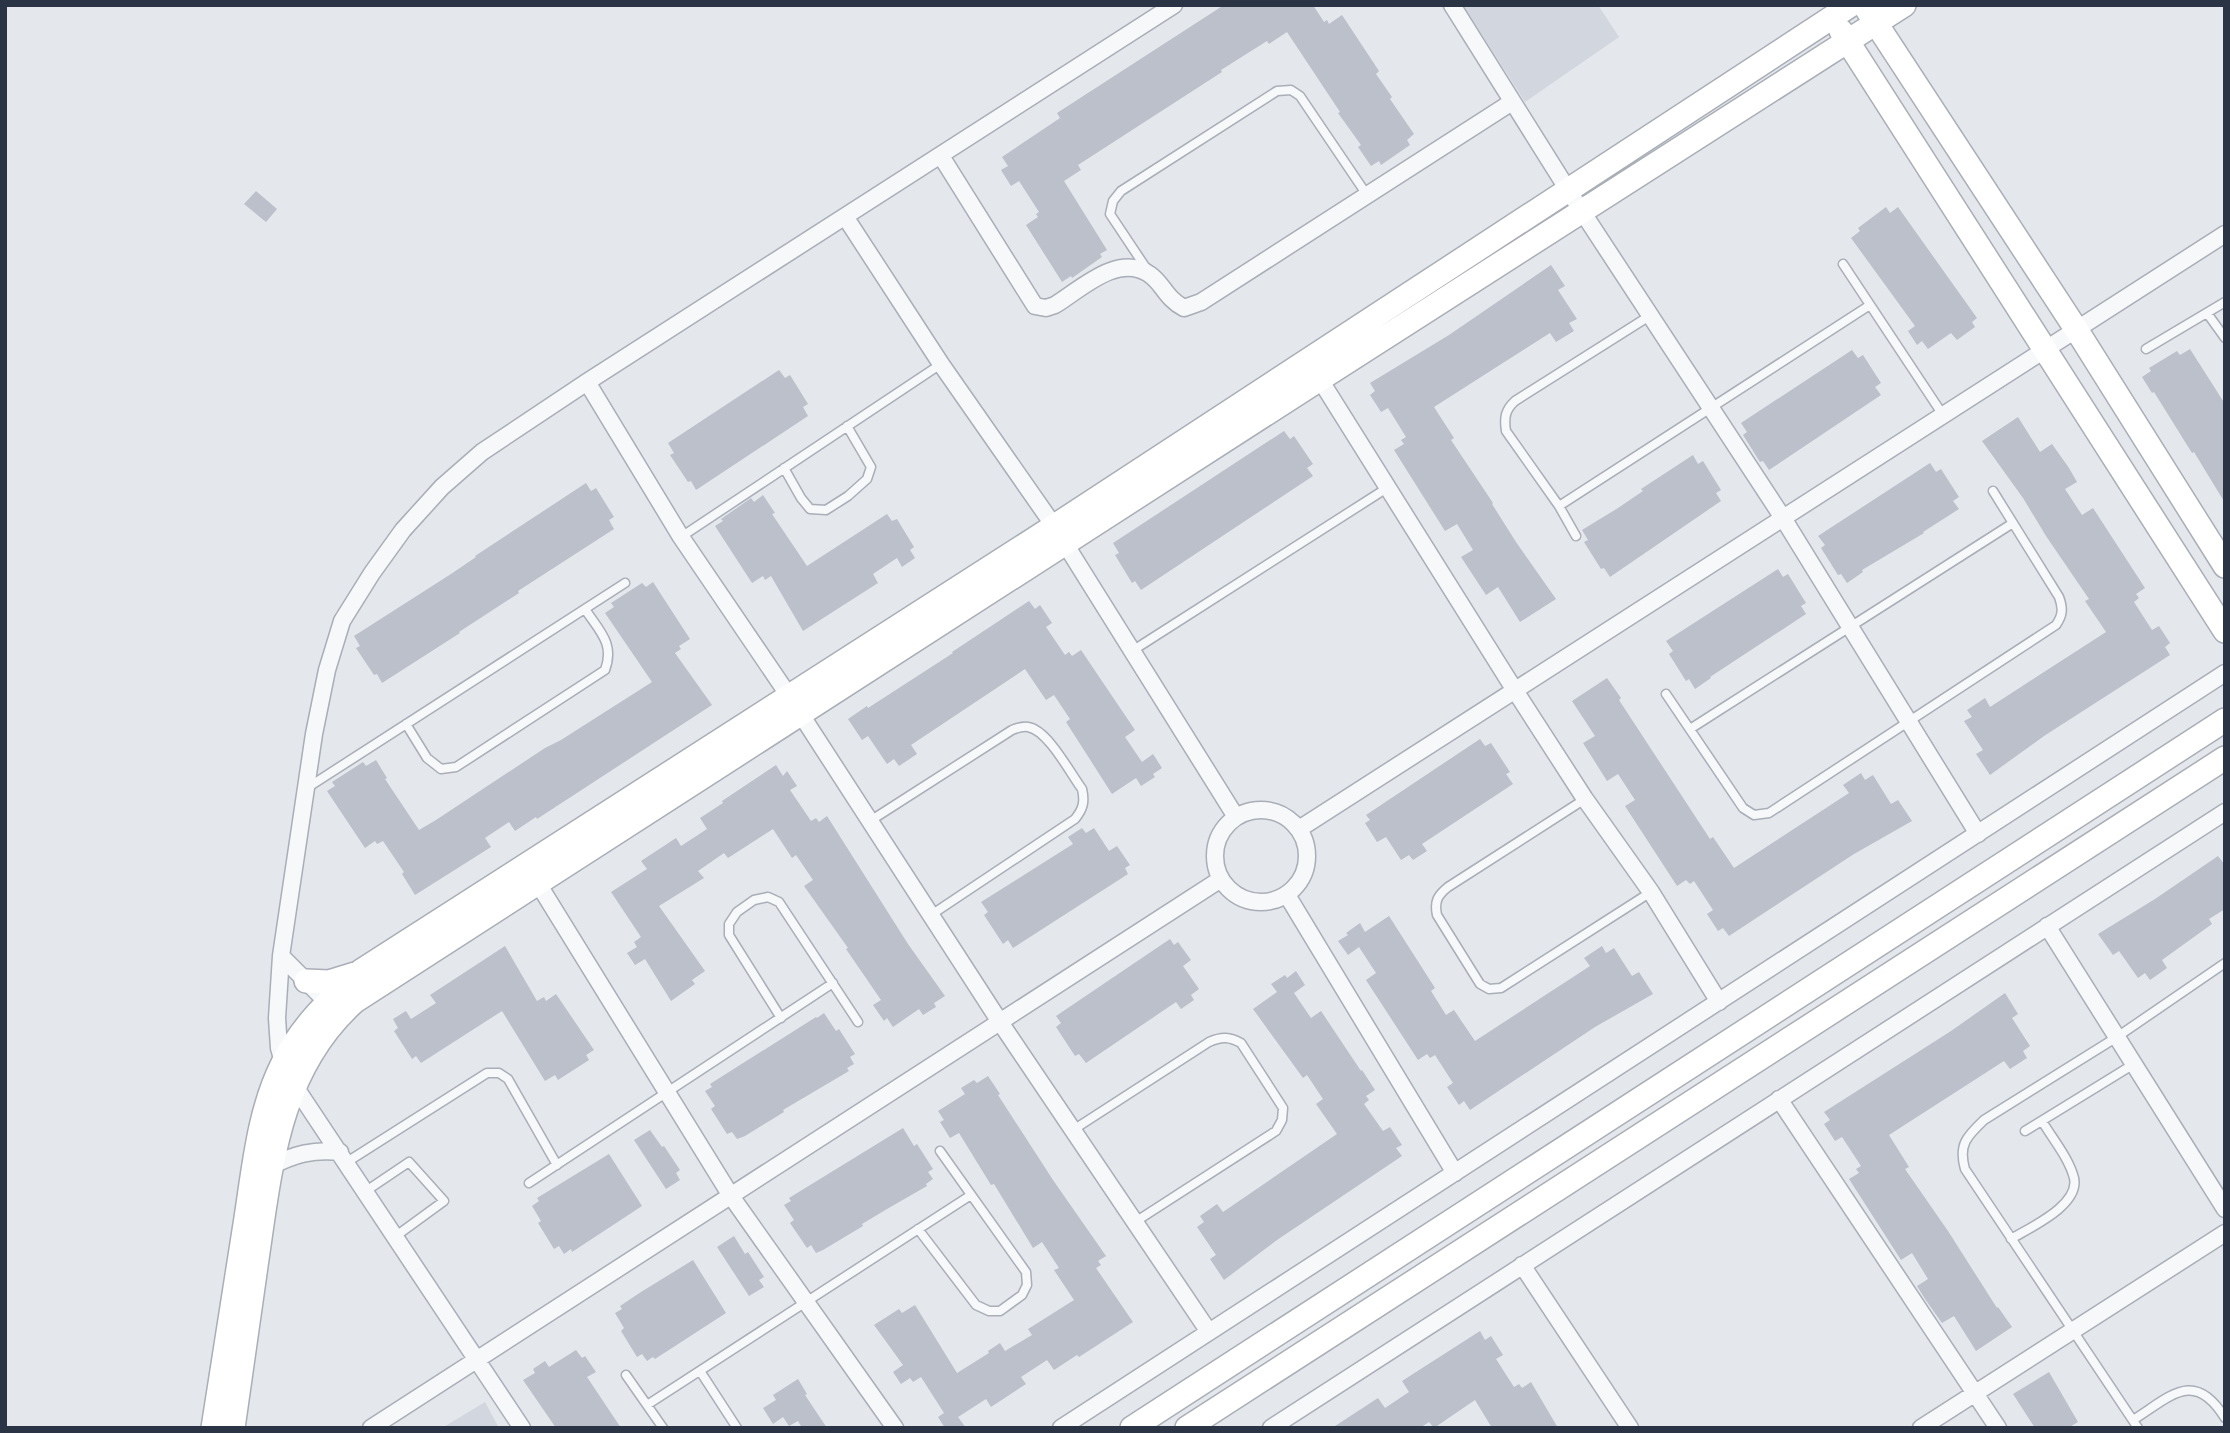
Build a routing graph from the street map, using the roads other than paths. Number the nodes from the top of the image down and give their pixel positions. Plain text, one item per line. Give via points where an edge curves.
1 (1174, 5) edge
2 (1452, 5) edge
3 (1904, 5) edge
4 (1836, 9) edge
5 (1871, 14) edge
6 (1849, 41) junction
7 (1513, 102) junction
8 (941, 156) junction
9 (1568, 190) junction
10 (1367, 195) junction
11 (1583, 211) junction
12 (846, 218) junction
13 (2225, 234) edge
14 (1843, 264) dead end
15 (1150, 274) junction
16 (2225, 302) edge
17 (1870, 305) junction
18 (2207, 313) junction
19 (1651, 315) junction
20 (2076, 329) junction
21 (2225, 338) edge
22 (2045, 349) junction
23 (2146, 349) dead end
24 (941, 364) junction
25 (1314, 370) junction
26 (587, 382) junction
27 (1712, 408) junction
28 (1943, 415) junction
29 (847, 426) junction
30 (784, 468) junction
31 (1387, 488) junction
32 (1993, 491) dead end
33 (1559, 506) junction
34 (1783, 517) junction
35 (2013, 523) junction
36 (1060, 535) junction
37 (1576, 536) dead end
38 (681, 537) junction
39 (2225, 566) edge
40 (625, 583) dead end
41 (585, 609) junction
42 (1850, 626) junction
43 (2225, 631) edge
44 (1132, 651) junction
45 (2225, 673) edge
46 (1514, 689) junction
47 (1666, 694) dead end
48 (795, 705) junction
49 (2225, 720) edge
50 (1908, 721) junction
51 (407, 724) junction
52 (1690, 729) junction
53 (2225, 758) edge
54 (307, 788) junction
55 (1585, 799) junction
56 (2225, 812) edge
57 (1237, 817) junction
58 (870, 821) junction
59 (1299, 829) junction
60 (1978, 834) junction
61 (526, 864) junction
62 (1221, 879) junction
63 (539, 884) junction
64 (1651, 892) junction
65 (1287, 894) junction
66 (931, 915) junction
67 (2047, 926) junction
68 (281, 956) junction
69 (2225, 963) edge
70 (361, 971) junction
71 (306, 982) junction
72 (833, 983) junction
73 (1719, 1002) junction
74 (333, 1009) junction
75 (781, 1017) junction
76 (858, 1022) dead end
77 (1000, 1022) junction
78 (2117, 1037) junction
79 (283, 1062) junction
80 (2134, 1064) junction
81 (294, 1085) junction
82 (668, 1093) junction
83 (1779, 1099) junction
84 (2042, 1121) junction
85 (1073, 1130) junction
86 (2025, 1131) dead end
87 (940, 1151) dead end
88 (344, 1157) junction
89 (557, 1165) junction
90 (270, 1167) junction
91 (1455, 1173) junction
92 (529, 1183) dead end
93 (366, 1191) junction
94 (971, 1195) junction
95 (731, 1196) junction
96 (2225, 1209) edge
97 (1135, 1222) junction
98 (918, 1229) junction
99 (2225, 1233) edge
100 (396, 1236) junction
101 (2011, 1239) junction
102 (1522, 1265) junction
103 (806, 1302) junction
104 (2072, 1331) junction
105 (1209, 1332) junction
106 (477, 1359) junction
107 (700, 1371) junction
108 (626, 1375) dead end
109 (1976, 1392) junction
110 (647, 1405) junction
111 (2225, 1418) edge
112 (2136, 1424) edge
113 (214, 1428) edge
114 (233, 1428) edge
115 (372, 1428) edge
116 (523, 1428) edge
117 (663, 1428) edge
118 (737, 1428) edge
119 (895, 1428) edge
120 (1061, 1428) edge
121 (1132, 1428) edge
122 (1187, 1428) edge
123 (1271, 1428) edge
124 (1630, 1428) edge
125 (1921, 1428) edge
126 (1998, 1428) edge

1 - 8 street
2 - 7 street
3 - 5 street
4 - 6 street
4 - 9 street
5 - 6 street
5 - 20 street
6 - 11 street
6 - 22 street
7 - 9 street
7 - 10 street
8 - 12 street
8 - 15 street via 1035,306 1055,305 1121,268
9 - 11 street
9 - 25 street
10 - 15 street via 1201,302 1184,307 1172,302
10 - 15 lane via 1300,96 1291,90 1277,91 1121,191 1113,201 1110,214
11 - 19 street
11 - 25 street
12 - 24 street
12 - 26 street
13 - 20 street
14 - 17 lane
16 - 18 lane
17 - 27 lane
17 - 28 lane
18 - 21 lane
18 - 23 lane
19 - 27 street
19 - 33 lane via 1508,407 1506,430
20 - 22 street
20 - 39 street
22 - 28 street
22 - 43 street
24 - 29 lane
24 - 36 street
25 - 31 street
25 - 36 street
26 - 38 street
26 - 54 street via 482,452 442,487 402,530 372,573 342,621 327,670
27 - 33 lane
27 - 34 street
28 - 34 street
29 - 30 lane
29 - 30 lane via 871,467 867,479 848,496 826,510 810,509
30 - 38 lane
31 - 44 lane
31 - 46 street
32 - 35 lane
33 - 37 lane
34 - 42 street
34 - 46 street
35 - 42 lane
35 - 50 lane via 2059,597 2061,618
36 - 44 street
36 - 48 street
38 - 48 street
40 - 41 lane
41 - 51 lane
41 - 51 lane via 608,643 605,670 456,767 440,769 427,758
42 - 50 street
42 - 52 lane
44 - 57 street
45 - 60 street
46 - 55 street
46 - 59 street
47 - 52 lane
48 - 58 street
48 - 61 street
48 - 63 street
49 - 121 street
50 - 52 lane via 1769,813 1754,815 1743,807
50 - 60 street
51 - 54 lane
53 - 122 street
54 - 68 street
55 - 64 street
55 - 64 lane via 1439,894 1437,915 1480,984 1501,988
56 - 67 street
57 - 59 street via 1259,809 1274,811
57 - 62 street via 1220,834 1215,849
58 - 66 street
58 - 66 lane via 1025,726 1045,736 1082,789 1082,810 1075,819
59 - 65 street via 1308,857 1298,885
60 - 73 street
61 - 63 street
61 - 70 street
62 - 65 street via 1231,891 1258,902
62 - 77 street
63 - 74 street
63 - 82 street
64 - 73 street
65 - 91 street
66 - 77 street
67 - 78 street
67 - 83 street
68 - 71 street
68 - 79 street via 277,1034
69 - 78 lane
70 - 71 street via 340,980
70 - 74 street
71 - 74 street
72 - 75 lane
72 - 75 lane via 779,902 768,897 754,900 737,912 729,924 729,935
72 - 76 lane
73 - 91 street
74 - 79 street via 307,1025
74 - 81 street
75 - 82 lane
77 - 85 street
77 - 95 street
78 - 80 street
78 - 101 lane via 1970,1132 1961,1156 1965,1169
79 - 81 street
79 - 113 street via 266,1105 256,1157
80 - 84 lane
80 - 96 street
81 - 88 street
81 - 90 street
82 - 89 lane
82 - 95 street
83 - 102 street
83 - 109 street
84 - 86 lane
84 - 101 lane via 2069,1166 2075,1180 2073,1193 2064,1206
85 - 97 street
85 - 97 lane via 1209,1042 1231,1038 1241,1043 1283,1108 1276,1131
87 - 94 lane
88 - 89 lane via 487,1073 499,1073 508,1079
88 - 90 street via 322,1150 304,1152
88 - 93 street
89 - 92 lane
90 - 114 street
91 - 105 street
93 - 100 street
93 - 100 lane via 409,1162 444,1201
94 - 98 lane
94 - 98 lane via 1026,1272 1022,1295 1000,1311 976,1305
95 - 103 street
95 - 106 street
97 - 105 street
98 - 103 lane
99 - 104 street
100 - 106 street
101 - 104 lane
102 - 123 street
102 - 124 street
103 - 107 lane
103 - 119 street
104 - 109 street
104 - 112 lane
105 - 120 street
106 - 115 street
106 - 116 street
107 - 110 lane
107 - 118 lane
108 - 110 lane
109 - 125 street
109 - 126 street
110 - 117 lane
111 - 112 lane via 2202,1392 2189,1389 2176,1393

